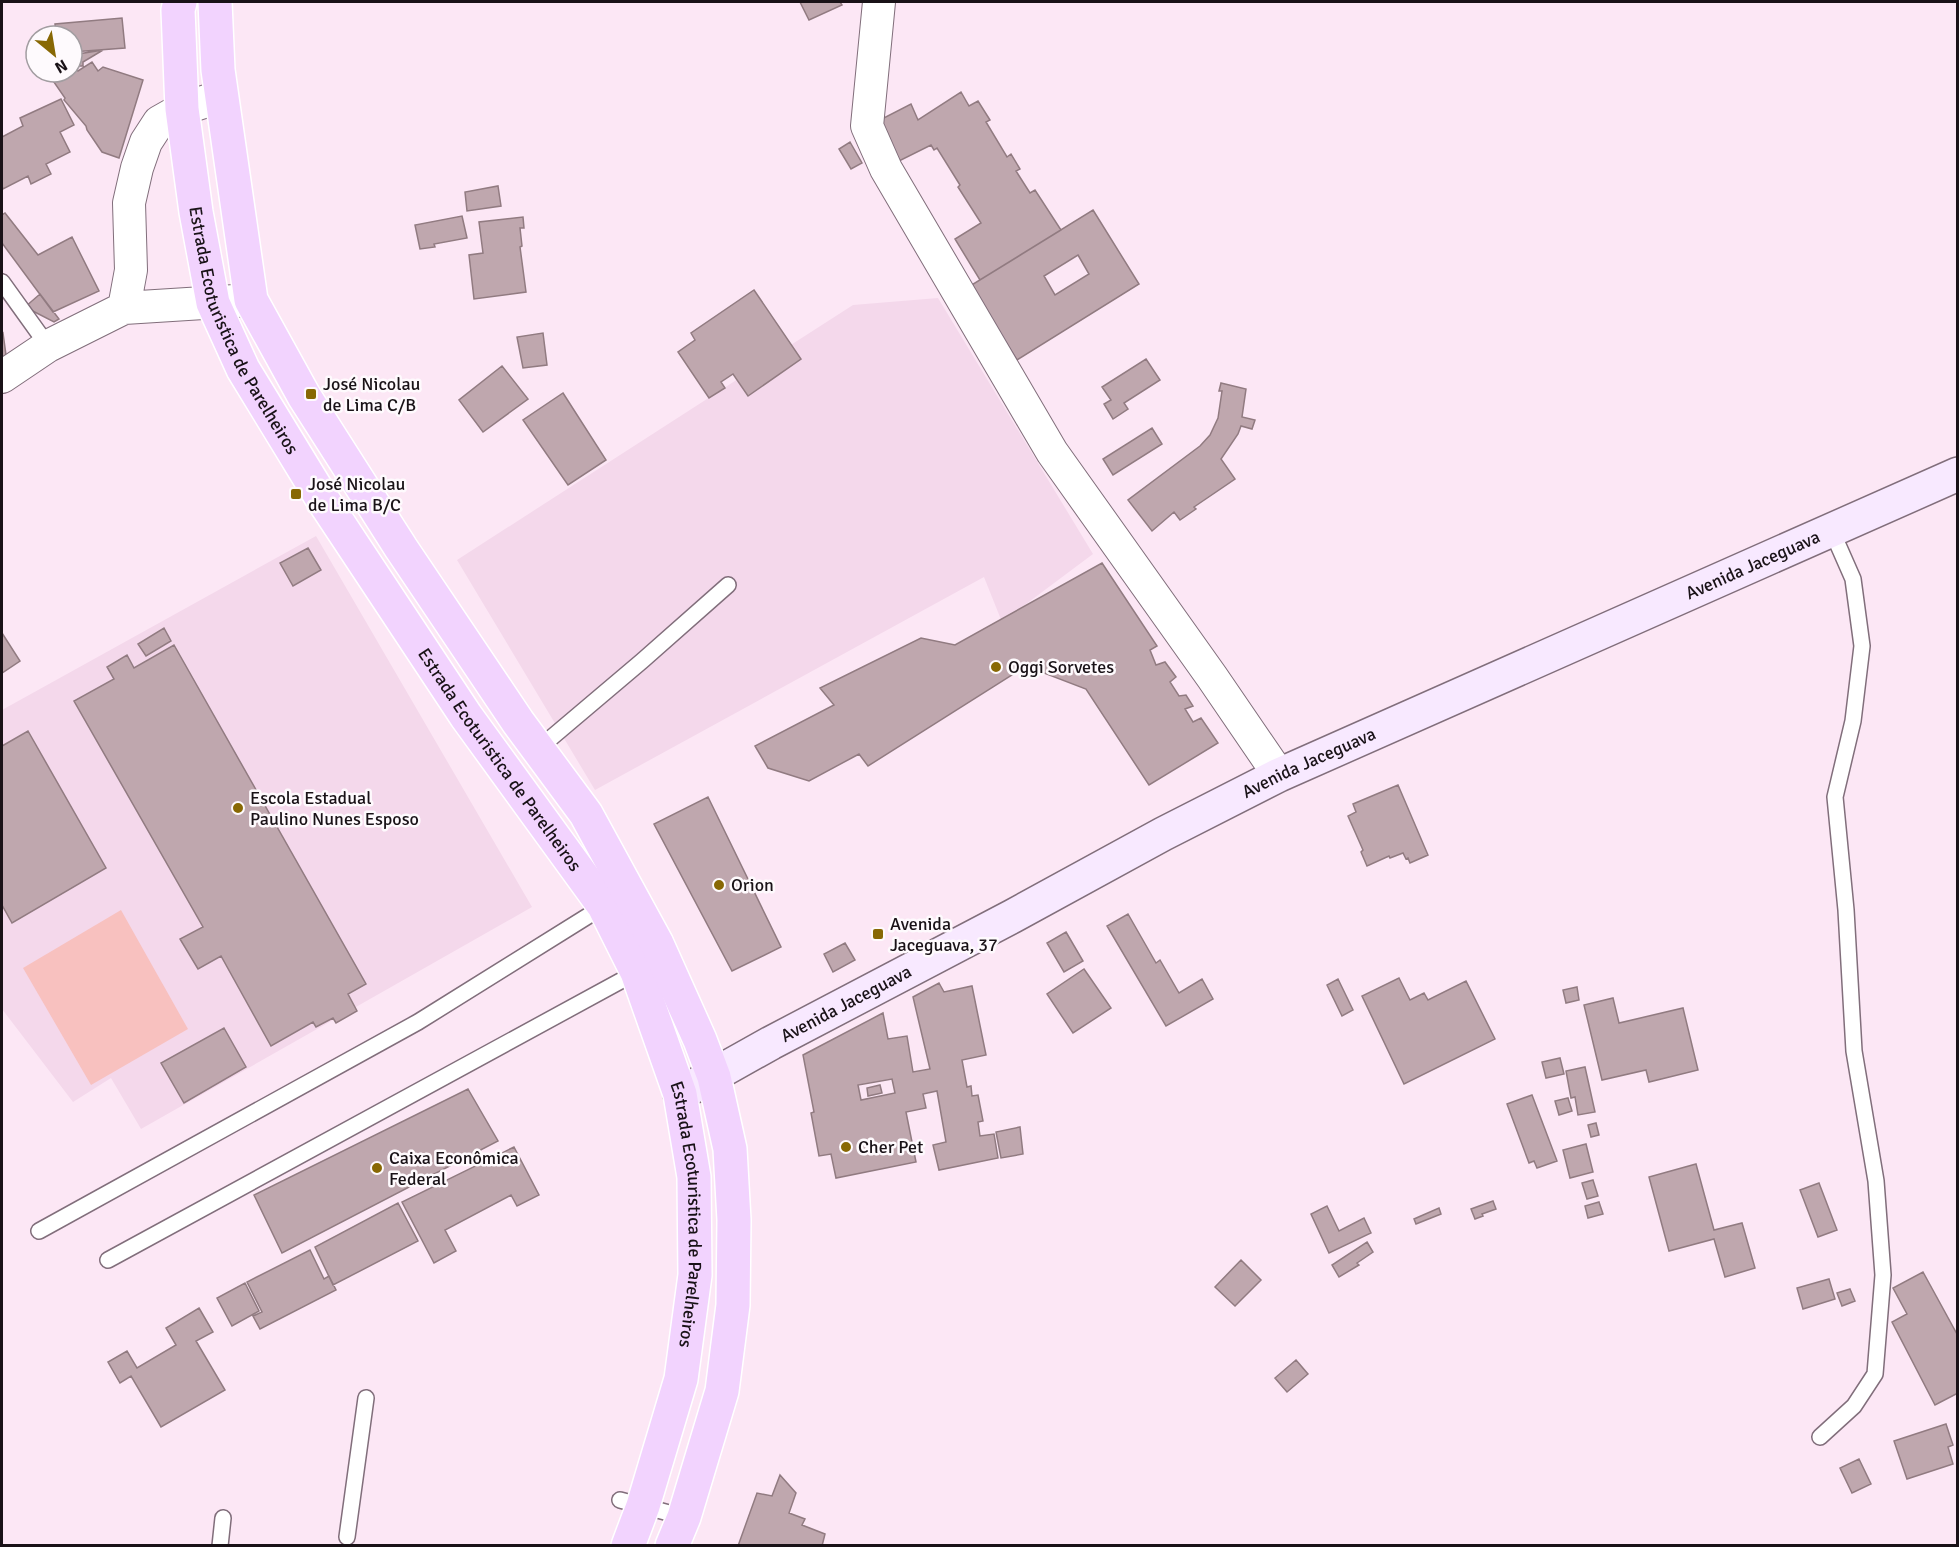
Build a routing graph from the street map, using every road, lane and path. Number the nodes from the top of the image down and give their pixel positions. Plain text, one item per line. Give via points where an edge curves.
1 (180, 2) edge
2 (215, 2) edge
3 (879, 2) edge
4 (222, 96) junction
5 (182, 109) junction
6 (2, 282) edge
7 (251, 300) junction
8 (213, 303) junction
9 (124, 308) junction
10 (48, 346) junction
11 (2, 377) edge
12 (1958, 474) edge
13 (1831, 529) junction
14 (728, 585) dead end
15 (538, 749) junction
16 (1280, 775) junction
17 (604, 906) junction
18 (638, 972) junction
19 (714, 1077) junction
20 (680, 1094) junction
21 (39, 1232) dead end
22 (108, 1260) dead end
23 (366, 1398) dead end
24 (1820, 1437) dead end
25 (631, 1503) junction
26 (223, 1518) dead end
27 (678, 1531) edge
28 (346, 1536) dead end
29 (220, 1545) edge
30 (628, 1545) edge

1 - 5 main road, Estrada Ecoturistica de Parelheiros
2 - 4 main road, Estrada Ecoturistica de Parelheiros
3 - 16 street via 867,126 886,168 1052,452
4 - 5 street
4 - 7 main road, Estrada Ecoturistica de Parelheiros
5 - 8 main road, Estrada Ecoturistica de Parelheiros
5 - 9 street via 153,129 136,168 129,202 131,270
6 - 10 lane
7 - 8 street
7 - 15 main road, Estrada Ecoturistica de Parelheiros via 304,396 401,549
8 - 9 street
8 - 17 main road, Estrada Ecoturistica de Parelheiros via 243,369 323,500 465,716
9 - 10 street
10 - 11 street
12 - 13 main road, Avenida Jaceguava
13 - 16 main road, Avenida Jaceguava
13 - 24 lane via 1853,579 1862,646 1853,721 1835,796 1854,1051 1876,1181 1883,1275 1875,1374 1854,1406
14 - 15 lane
15 - 19 main road, Estrada Ecoturistica de Parelheiros via 586,814 657,944
16 - 19 main road, Avenida Jaceguava via 771,1043
17 - 18 main road, Estrada Ecoturistica de Parelheiros
17 - 21 lane via 418,1022
18 - 20 main road, Estrada Ecoturistica de Parelheiros
18 - 22 lane
19 - 20 main road, Avenida Jaceguava
19 - 27 main road, Estrada Ecoturistica de Parelheiros via 730,1149 733,1305 722,1391
20 - 25 main road, Estrada Ecoturistica de Parelheiros via 694,1177 695,1275 681,1379
23 - 28 lane
25 - 27 lane
25 - 30 main road, Estrada Ecoturistica de Parelheiros
26 - 29 lane

